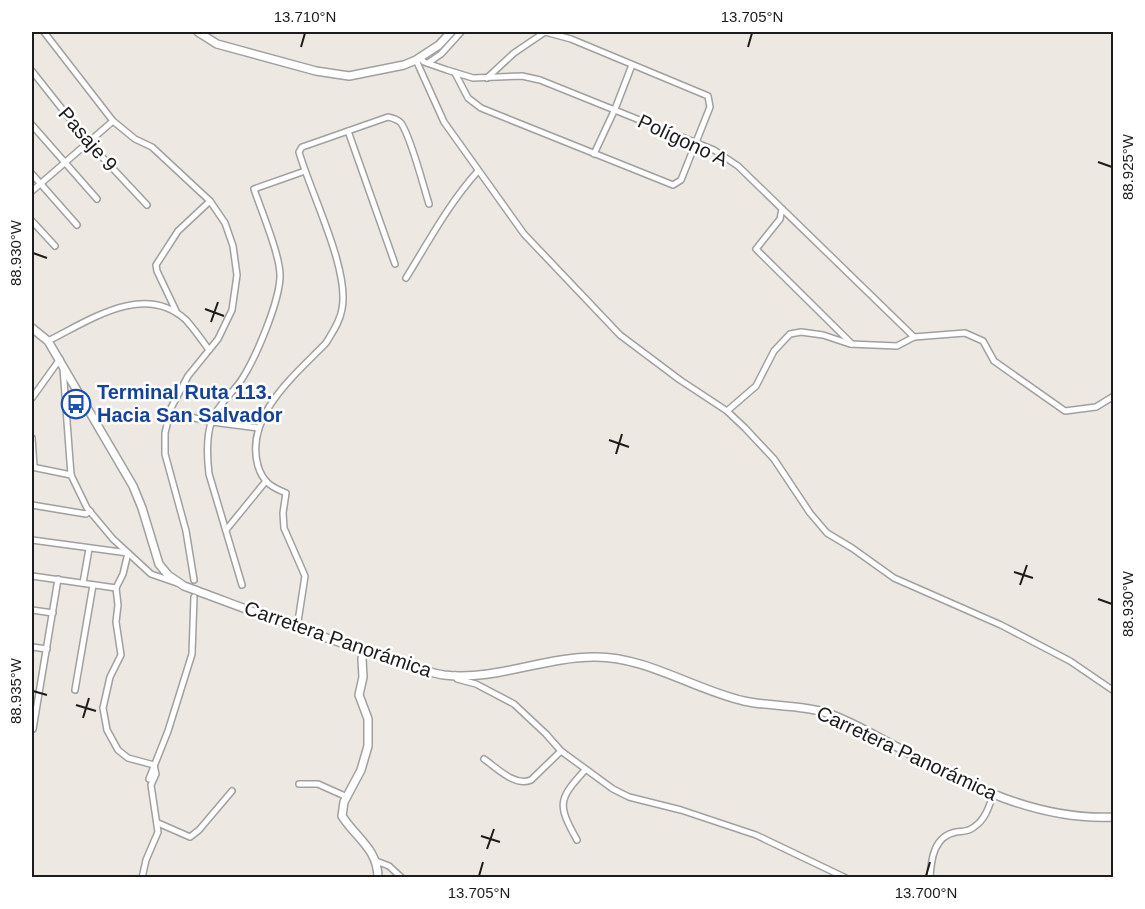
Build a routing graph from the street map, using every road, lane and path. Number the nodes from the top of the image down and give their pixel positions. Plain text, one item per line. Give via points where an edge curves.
1 (44, 32) edge
2 (198, 32) edge
3 (452, 32) edge
4 (461, 32) edge
5 (418, 59) junction
6 (428, 63) junction
7 (632, 65) junction
8 (32, 70) edge
9 (455, 73) junction
10 (487, 78) junction
11 (615, 109) junction
12 (113, 121) junction
13 (32, 125) edge
14 (348, 131) junction
15 (695, 142) junction
16 (89, 143) junction
17 (594, 154) junction
18 (65, 163) junction
19 (305, 171) junction
20 (478, 171) junction
21 (32, 174) edge
22 (40, 184) junction
23 (32, 191) edge
24 (97, 199) dead end
25 (210, 201) junction
26 (429, 204) dead end
27 (147, 205) dead end
28 (782, 209) junction
29 (32, 221) edge
30 (77, 225) dead end
31 (55, 246) dead end
32 (395, 264) dead end
33 (406, 278) dead end
34 (178, 314) junction
35 (34, 329) edge
36 (915, 337) junction
37 (32, 339) edge
38 (48, 341) junction
39 (853, 345) junction
40 (209, 350) junction
41 (60, 359) junction
42 (63, 367) junction
43 (1113, 396) edge
44 (32, 398) edge
45 (727, 411) junction
46 (186, 416) dead end
47 (212, 422) junction
48 (259, 428) junction
49 (32, 438) edge
50 (33, 467) edge
51 (71, 475) junction
52 (266, 482) junction
53 (32, 505) edge
54 (90, 511) junction
55 (226, 530) junction
56 (32, 540) edge
57 (89, 549) junction
58 (128, 553) junction
59 (32, 576) edge
60 (58, 579) junction
61 (194, 580) dead end
62 (83, 583) junction
63 (93, 585) junction
64 (242, 585) dead end
65 (184, 586) junction
66 (116, 588) junction
67 (194, 597) dead end
68 (32, 610) edge
69 (53, 614) junction
70 (297, 628) junction
71 (32, 647) edge
72 (47, 649) junction
73 (363, 651) junction
74 (455, 675) junction
75 (75, 690) dead end
76 (1113, 691) edge
77 (33, 729) dead end
78 (561, 751) junction
79 (484, 759) dead end
80 (154, 765) junction
81 (585, 770) junction
82 (149, 779) dead end
83 (299, 784) dead end
84 (232, 791) dead end
85 (993, 795) junction
86 (347, 797) junction
87 (1113, 818) edge
88 (158, 823) junction
89 (577, 840) dead end
90 (376, 861) junction
91 (142, 878) edge
92 (378, 878) edge
93 (402, 878) edge
94 (846, 878) edge
95 (930, 878) edge

1 - 12 street
2 - 5 street via 217,44 349,76
3 - 5 street
4 - 6 street
5 - 6 street, Polígono A
5 - 20 street via 444,122
6 - 9 street, Polígono A
7 - 10 street via 545,32
7 - 11 street
7 - 15 street via 708,96 710,107
8 - 16 street, Pasaje 9
9 - 10 street, Polígono A
9 - 17 street via 468,98 481,108
10 - 11 street, Polígono A via 522,76 540,80
11 - 15 street, Polígono A
11 - 17 street
12 - 16 street
12 - 25 street via 152,147
13 - 18 street
14 - 19 street via 302,147 299,152
14 - 26 street via 388,117 396,118 407,138
14 - 32 street
15 - 17 street via 681,180 673,185
15 - 28 street, Polígono A via 738,166
16 - 18 street
16 - 27 street, Pasaje 9
18 - 22 street
18 - 24 street
19 - 47 street via 254,189 280,276 253,361
19 - 48 street via 337,261 343,285 342,309 326,344 279,393
20 - 33 street via 442,216
20 - 45 street via 524,234 620,335
21 - 22 street
22 - 23 street
22 - 30 street
25 - 34 street via 178,231 156,264
25 - 40 street via 225,223 237,275 232,310
28 - 36 street, Polígono A
28 - 39 street via 780,219 756,249
29 - 31 street
34 - 38 street via 147,303 128,304
34 - 40 street
35 - 37 street
35 - 38 street, Carretera Panorámica
36 - 39 street via 897,346
36 - 43 street via 965,333 983,341 994,360 1065,411 1096,407
38 - 41 street, Carretera Panorámica
39 - 45 street via 801,332 790,334 774,351 756,386
40 - 61 street via 188,376 171,408 165,433 165,454 186,531
41 - 42 street, Carretera Panorámica
41 - 44 street
42 - 51 street
42 - 65 street, Carretera Panorámica via 133,486 159,564
45 - 76 street via 774,459 827,533 894,578 1070,661
46 - 47 street
47 - 48 street
47 - 55 street via 207,459
48 - 52 street via 255,455
49 - 50 street
50 - 51 street
51 - 54 street
52 - 55 street
52 - 70 street via 286,493 284,528 304,576
53 - 54 street via 86,514
54 - 58 street
55 - 64 street
56 - 57 street
57 - 58 street
57 - 62 street
58 - 65 street via 151,574
58 - 66 street
59 - 60 street
60 - 62 street
60 - 69 street
62 - 63 street
63 - 66 street
63 - 75 street
65 - 70 street, Carretera Panorámica
66 - 80 street via 122,655 110,678 103,708 107,730 118,750 128,758
67 - 80 street via 192,654
68 - 69 street
69 - 72 street
70 - 73 street, Carretera Panorámica
71 - 72 street
72 - 77 street
73 - 74 street, Carretera Panorámica via 435,673
73 - 86 street via 359,695 368,719 368,746
74 - 78 street via 514,704
74 - 85 street, Carretera Panorámica via 490,674 576,658 615,658 744,701 828,713
78 - 79 street via 525,783 517,782
78 - 81 street
80 - 82 street
80 - 88 street via 156,774 151,785
81 - 89 street via 562,799 565,819
81 - 94 street via 629,797 756,835
83 - 86 street via 318,784
84 - 88 street via 190,837
85 - 87 street, Carretera Panorámica via 1058,813
85 - 95 street via 979,824 966,832 945,836 937,845
86 - 90 street via 342,816
88 - 91 street
90 - 92 street
90 - 93 street

